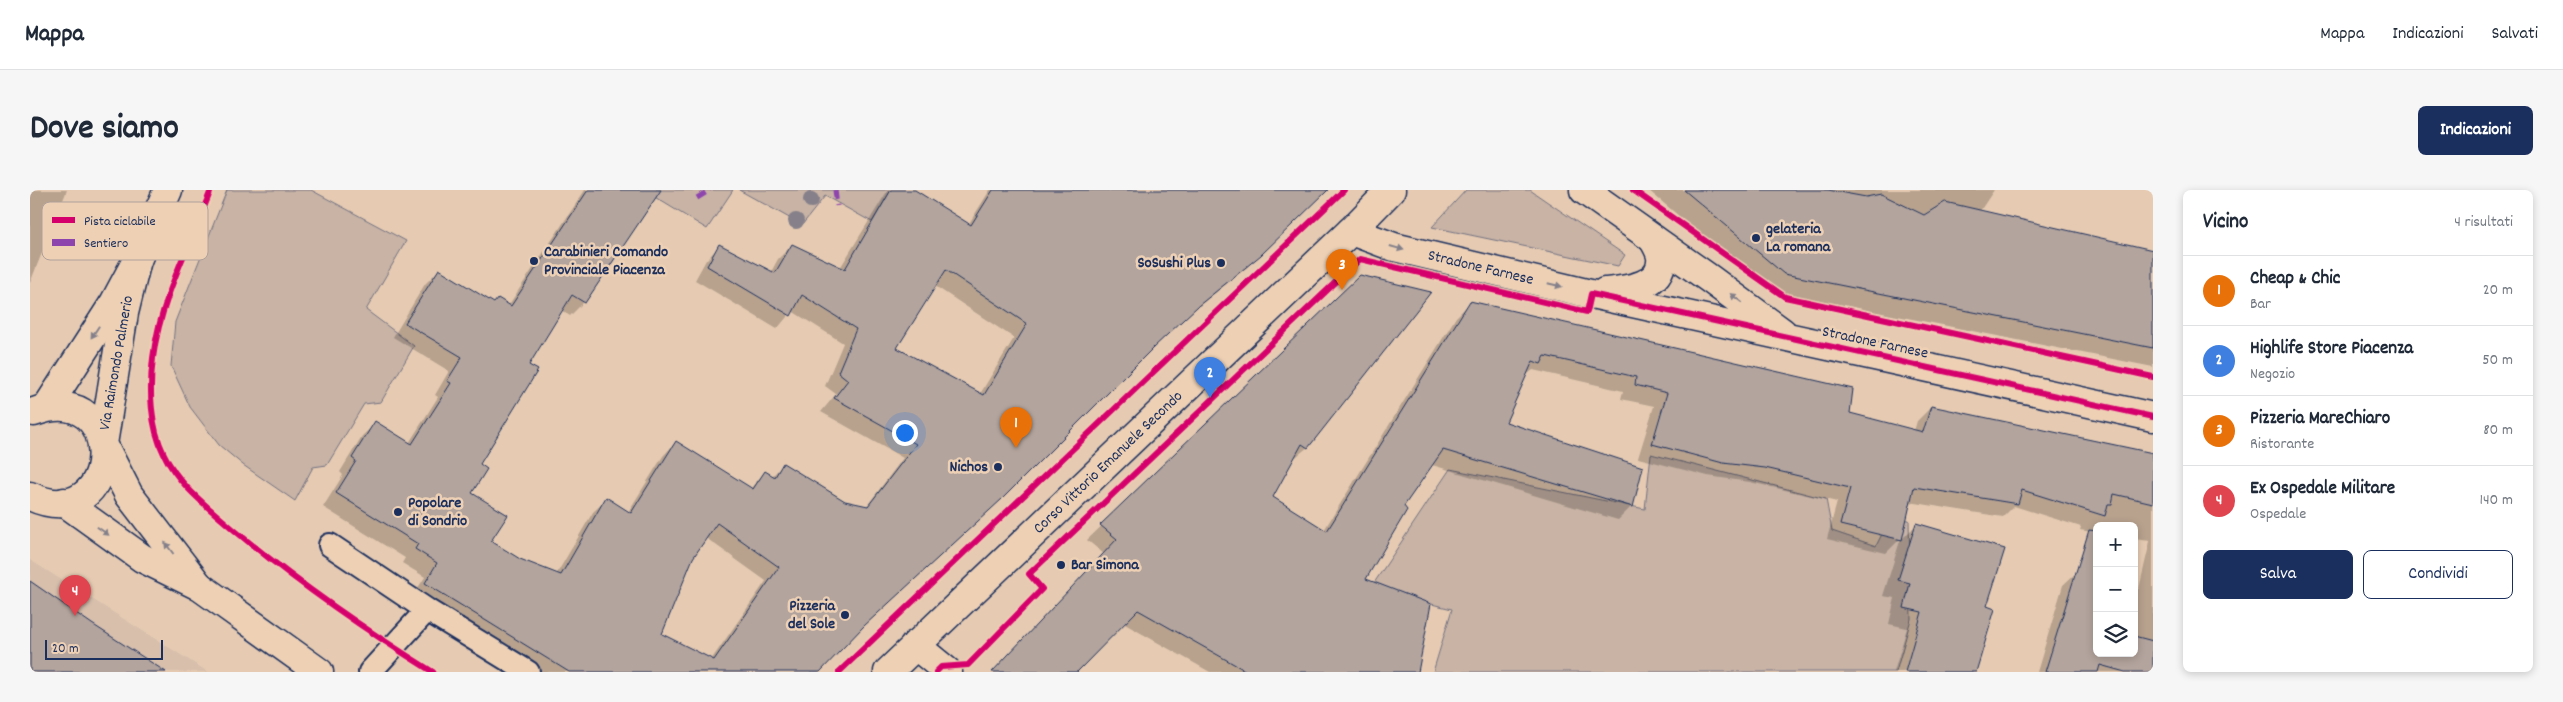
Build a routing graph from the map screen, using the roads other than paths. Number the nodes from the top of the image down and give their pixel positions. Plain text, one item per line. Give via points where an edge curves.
1 (168, 190) edge
2 (1391, 190) edge
3 (1584, 190) edge
4 (163, 202) edge
5 (1351, 231) junction
6 (1654, 239) junction
7 (137, 260) joint
8 (1591, 294) junction
9 (1789, 338) junction
10 (34, 411) edge
11 (2153, 417) edge
12 (103, 444) junction
13 (30, 496) edge
14 (64, 502) junction
15 (330, 545) dead end
16 (199, 586) junction
17 (427, 610) junction
18 (915, 645) junction
19 (319, 672) edge
20 (370, 672) edge
21 (528, 672) edge
22 (888, 672) edge
23 (948, 672) edge

1 - 4 street
2 - 5 street, Corso Vittorio Emanuele Secondo
3 - 6 street, Stradone Farnese
5 -> 8 street, Stradone Farnese via 1394,248
5 - 18 street, Corso Vittorio Emanuele Secondo
6 - 8 street via 1661,258 1657,275 1638,288
9 -> 6 street, Stradone Farnese
7 -> 10 street via 114,303
7 - 12 street, Via Raimondo Palmerio via 124,313
8 - 9 street, Stradone Farnese
9 - 11 street, Stradone Farnese
10 - 12 street via 62,406 76,411 89,419
12 - 14 street via 104,460 92,488 80,497
16 -> 12 street, Via Raimondo Palmerio via 129,495
13 - 14 street via 47,502
14 -> 16 street, Via Raimondo Palmerio via 142,558
15 - 17 lane
16 - 19 street, Via Raimondo Palmerio
17 - 20 lane
17 - 21 lane
18 - 22 street, Corso Vittorio Emanuele Secondo
18 - 23 street

